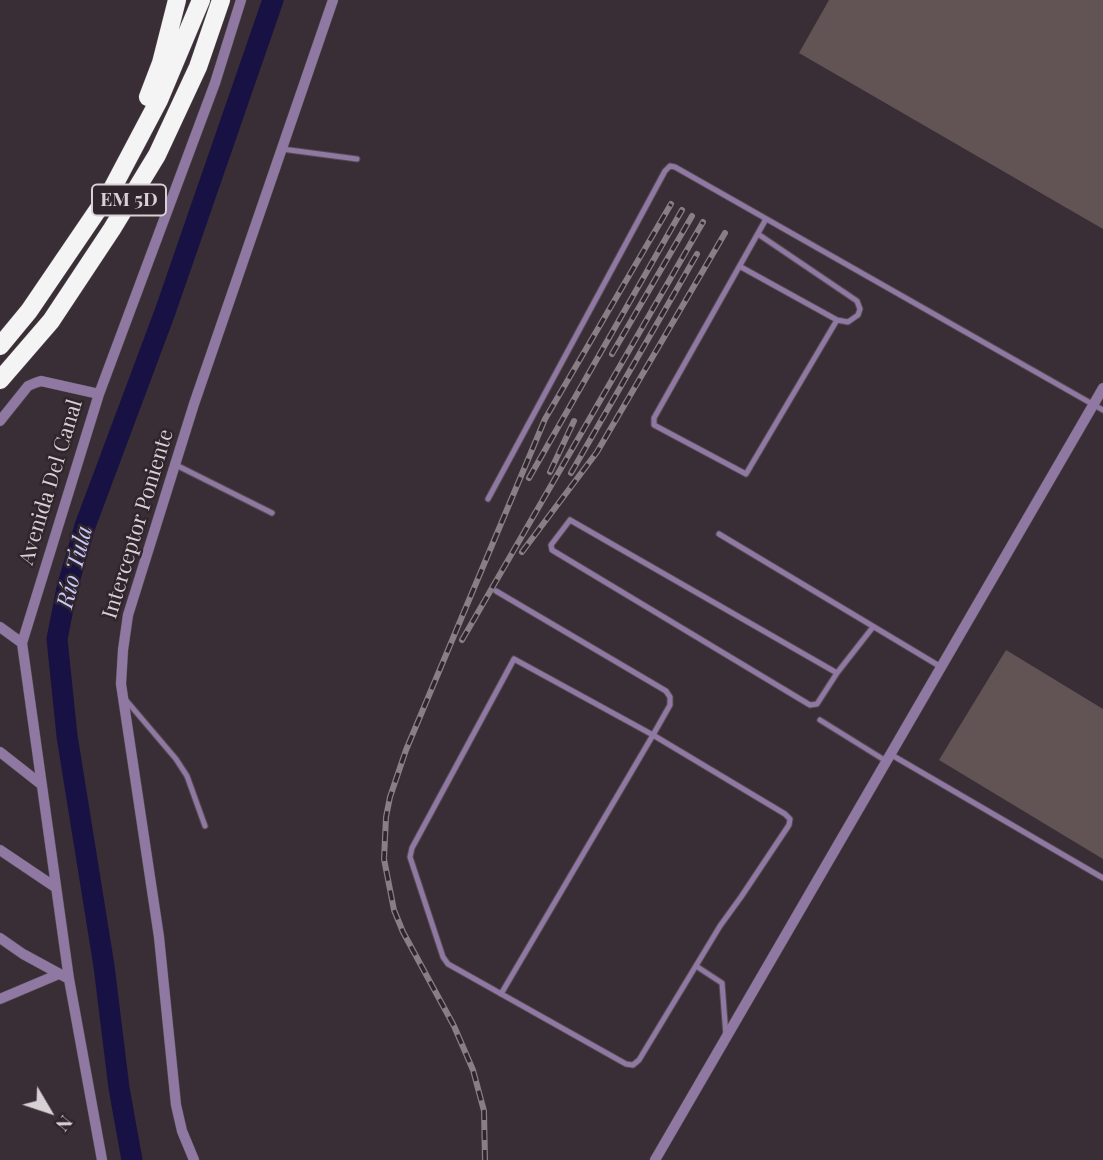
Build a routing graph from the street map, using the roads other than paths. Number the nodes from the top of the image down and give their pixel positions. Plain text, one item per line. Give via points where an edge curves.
1 (177, 0) edge
2 (201, 0) edge
3 (221, 0) edge
4 (242, 0) edge
5 (333, 0) edge
6 (282, 149) junction
7 (357, 159) dead end
8 (766, 219) junction
9 (89, 226) junction
10 (758, 234) junction
11 (741, 267) junction
12 (837, 320) junction
13 (0, 346) edge
14 (0, 380) edge
15 (1103, 388) edge
16 (99, 394) junction
17 (1093, 404) junction
18 (1103, 410) edge
19 (0, 421) edge
20 (176, 465) junction
21 (488, 499) dead end
22 (272, 513) dead end
23 (719, 534) dead end
24 (496, 592) dead end
25 (0, 627) edge
26 (873, 627) junction
27 (22, 643) junction
28 (941, 667) junction
29 (837, 673) junction
30 (123, 696) junction
31 (820, 720) dead end
32 (653, 735) junction
33 (0, 752) edge
34 (888, 758) junction
35 (42, 785) junction
36 (205, 826) dead end
37 (0, 850) edge
38 (1103, 878) edge
39 (55, 887) junction
40 (0, 938) edge
41 (696, 966) junction
42 (59, 974) junction
43 (69, 979) junction
44 (501, 994) junction
45 (0, 999) edge
46 (726, 1038) junction
47 (102, 1160) edge
48 (194, 1160) edge
49 (655, 1160) edge

1 - 9 highway via 149,96 93,202
2 - 9 highway, EM 5D via 159,100
3 - 14 highway, EM 5D via 198,67 156,155 51,321
4 - 16 street, Avenida Del Canal
5 - 6 street, Interceptor Poniente
6 - 7 lane
6 - 20 street, Interceptor Poniente
8 - 10 lane
8 - 17 lane
8 - 21 lane via 675,167 665,171
9 - 13 highway, EM 5D
10 - 11 lane
10 - 12 lane via 857,300 860,309 853,321
11 - 12 lane
11 - 12 lane via 652,422 698,450 746,474
15 - 17 street
16 - 19 street via 41,381 29,386
16 - 27 street, Avenida Del Canal
17 - 18 lane
17 - 28 street
20 - 22 lane
20 - 30 street, Interceptor Poniente via 128,615
23 - 26 lane
24 - 32 lane via 666,691 670,705
25 - 27 street
26 - 28 lane
26 - 29 lane
27 - 35 street, Avenida Del Canal
28 - 34 street
29 - 29 lane via 574,521 566,523 551,545 552,550 810,705 817,704
30 - 36 lane via 187,776
30 - 48 street, Interceptor Poniente via 159,937 176,1105
31 - 34 lane
32 - 41 lane via 790,819
32 - 44 lane
32 - 44 lane via 517,660 511,662 410,854 445,961
33 - 35 street
34 - 38 lane
34 - 46 street
35 - 39 street, Avenida Del Canal
37 - 39 street
39 - 43 street, Avenida Del Canal
40 - 42 street
41 - 44 lane via 633,1065
41 - 46 lane via 722,983
42 - 43 street
42 - 45 street
43 - 47 street, Avenida Del Canal
46 - 49 street

